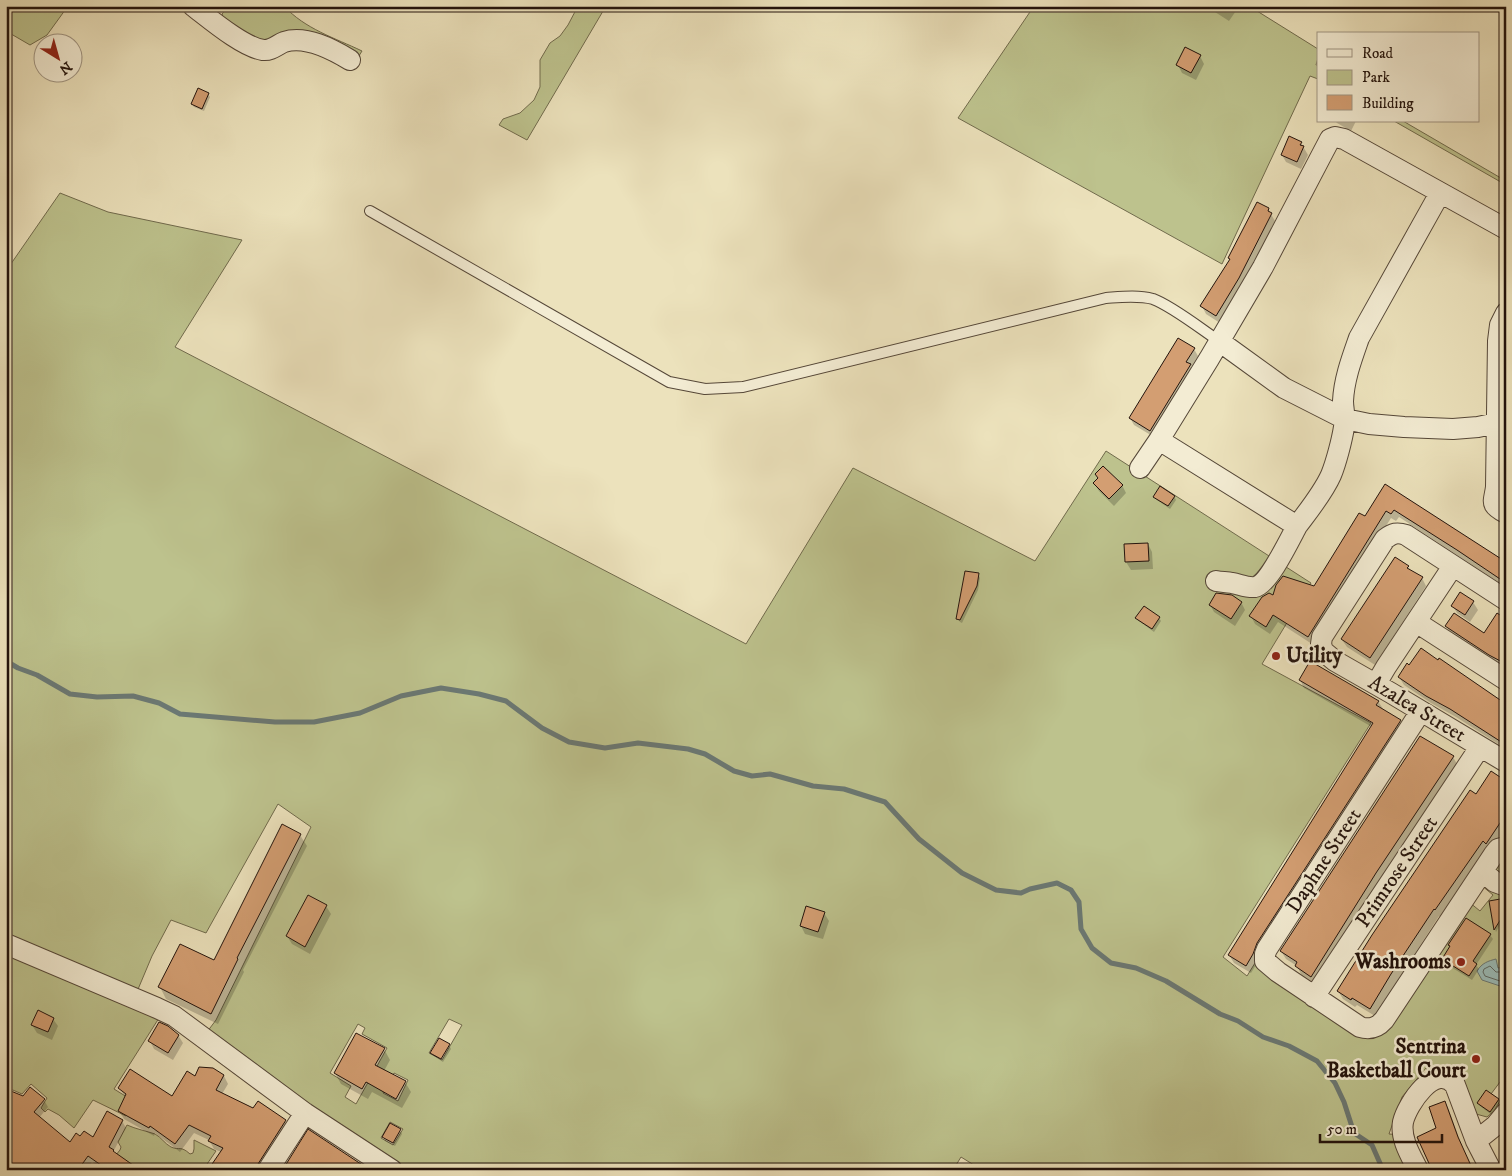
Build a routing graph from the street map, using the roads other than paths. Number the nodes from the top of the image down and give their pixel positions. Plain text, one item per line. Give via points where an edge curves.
1 (194, 6) edge
2 (350, 60) dead end
3 (1440, 193) junction
4 (370, 211) dead end
5 (1506, 229) edge
6 (1506, 312) edge
7 (1218, 341) junction
8 (1345, 419) junction
9 (1501, 422) edge
10 (1159, 440) junction
11 (1140, 468) dead end
12 (1506, 513) edge
13 (1297, 526) junction
14 (1453, 566) junction
15 (1216, 581) dead end
16 (1506, 600) edge
17 (1416, 622) junction
18 (1506, 680) edge
19 (1376, 684) junction
20 (1421, 711) junction
21 (1480, 747) junction
22 (1506, 762) edge
23 (1506, 847) edge
24 (1482, 872) junction
25 (1506, 886) edge
26 (6, 944) edge
27 (1314, 996) junction
28 (304, 1113) junction
29 (1506, 1113) edge
30 (1476, 1141) junction
31 (268, 1170) edge
32 (392, 1170) edge
33 (1418, 1170) edge
34 (1491, 1170) edge

1 - 2 street via 250,46 272,49 284,42 302,40
3 - 5 street
3 - 7 street via 1344,139 1330,139 1275,246
3 - 8 street via 1359,338 1345,386
4 - 7 lane via 669,382 705,389 743,387 1106,298 1134,296 1152,299
6 - 9 street via 1498,341
7 - 8 street via 1284,388
7 - 10 street
8 - 9 street via 1369,424 1453,429
8 - 13 street via 1331,475
9 - 12 street via 1493,501 1496,508
10 - 11 street
10 - 13 street
13 - 15 street via 1262,584 1248,587
14 - 16 street
14 - 17 street
14 - 19 street, Azalea Street via 1399,532 1385,539 1322,637 1321,644 1328,656
17 - 18 street
17 - 19 street
19 - 20 street, Azalea Street
20 - 21 street, Azalea Street
20 - 27 street, Daphne Street via 1265,954 1267,964
21 - 22 street, Azalea Street
21 - 27 street, Primrose Street
23 - 24 street via 1498,849
24 - 25 street
24 - 27 street, Daphne Street via 1380,1025 1366,1029 1360,1027
26 - 28 street via 174,1016
28 - 31 street
28 - 32 street
29 - 30 street
30 - 33 street via 1455,1085 1447,1078 1432,1080 1411,1103 1403,1122 1403,1134
30 - 34 street

